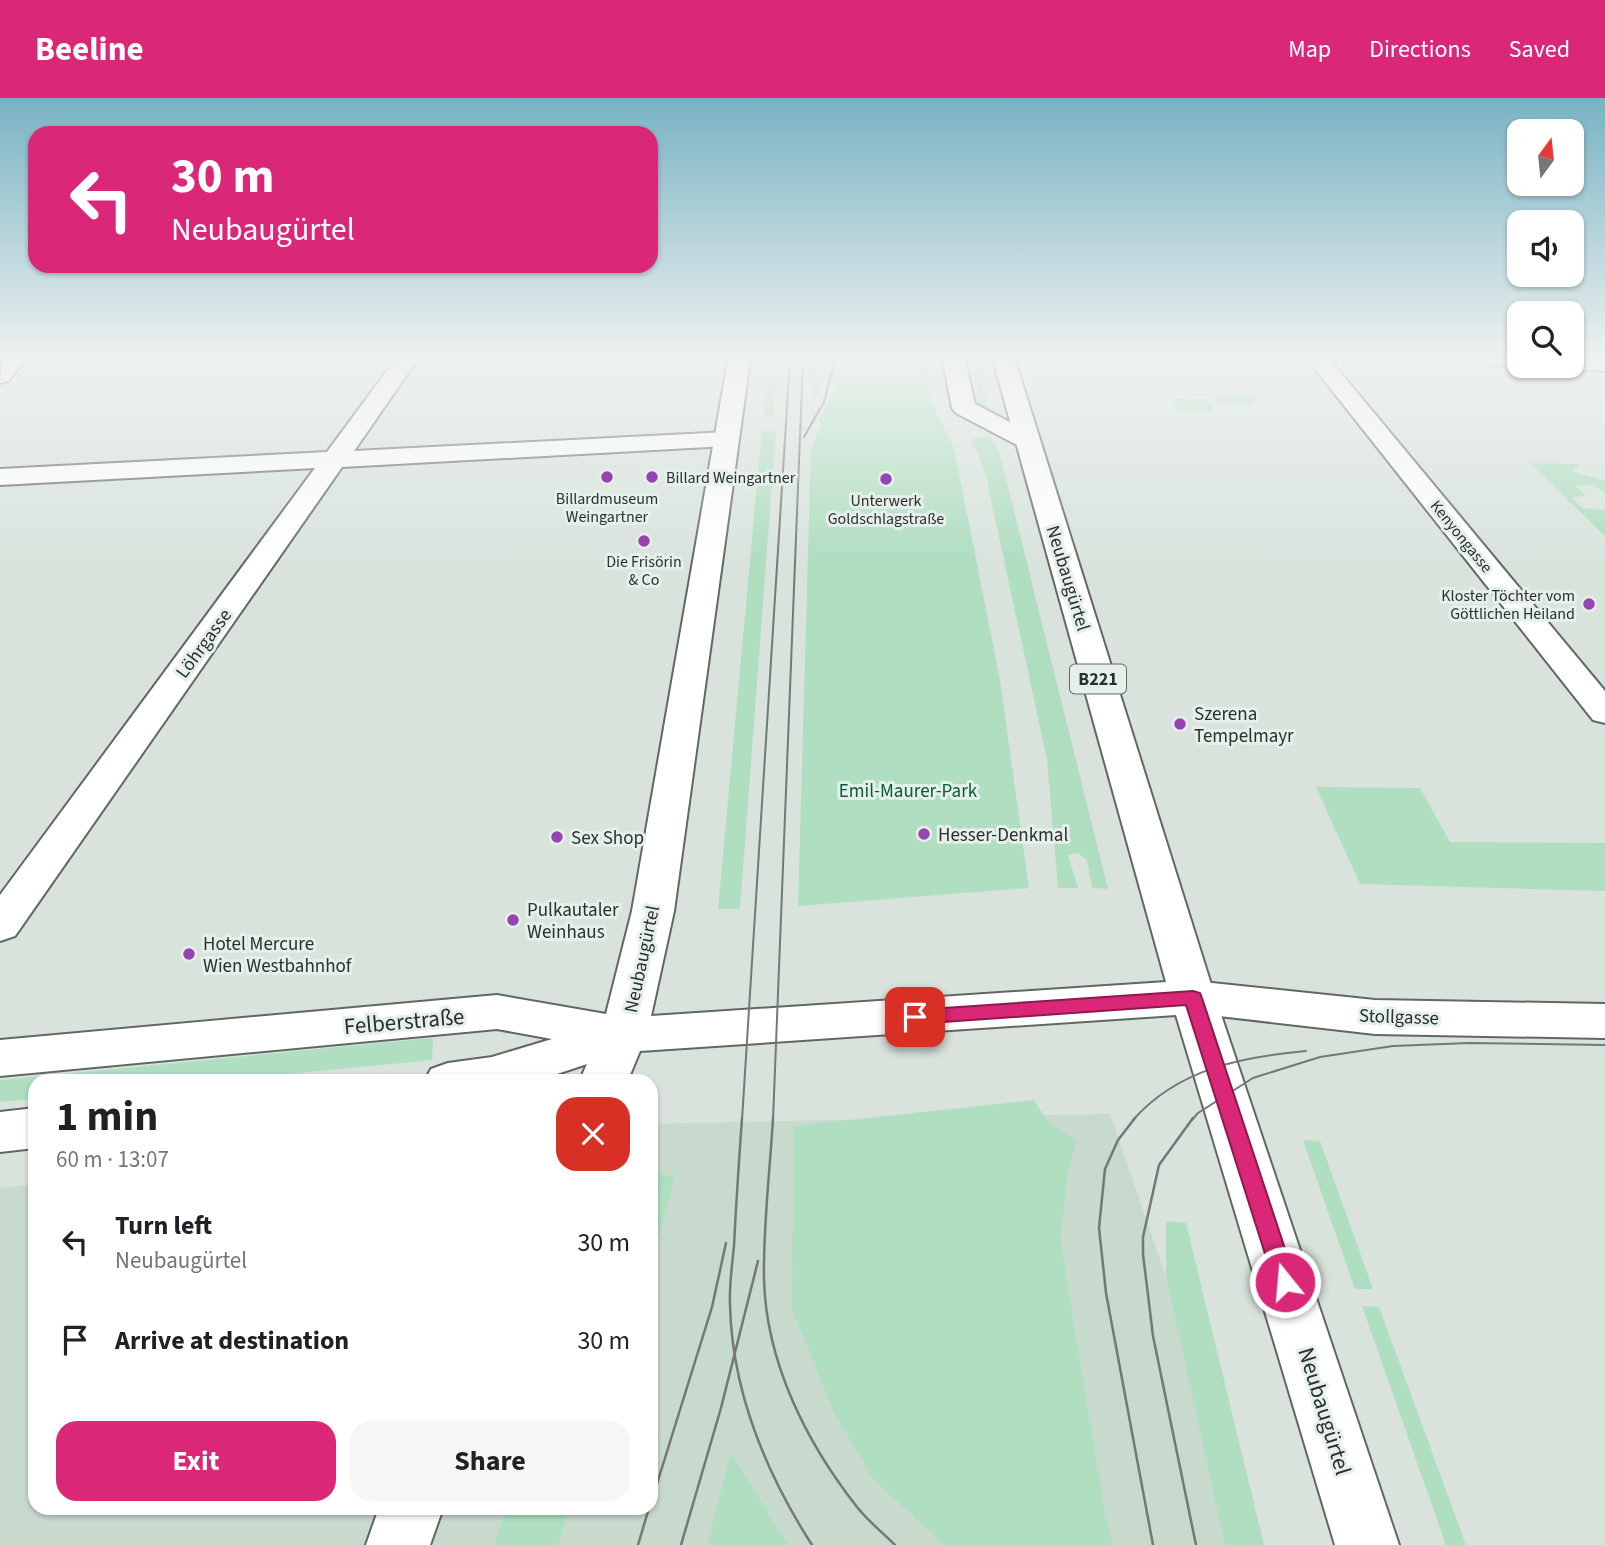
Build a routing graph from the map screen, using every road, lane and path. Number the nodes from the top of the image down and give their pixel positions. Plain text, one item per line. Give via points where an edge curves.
1 (358, 428) edge
2 (729, 428) edge
3 (1002, 428) edge
4 (1024, 428) edge
5 (1374, 428) edge
6 (727, 439) junction
7 (1028, 441) junction
8 (336, 459) junction
9 (0, 477) edge
10 (1605, 713) edge
11 (0, 926) edge
12 (1193, 998) junction
13 (1605, 1021) edge
14 (624, 1035) junction
15 (0, 1058) edge
16 (498, 1074) edge
17 (607, 1074) edge
18 (28, 1129) edge
19 (0, 1132) edge
20 (1367, 1545) edge

1 - 8 main road, Löhrgasse
2 - 6 main road, Neubaugürtel
3 - 7 main road
4 - 7 main road, Neubaugürtel / B221
5 - 10 main road, Kenyongasse
6 - 8 main road
6 - 14 main road, Neubaugürtel via 653,911
7 - 12 main road, Neubaugürtel / B221
8 - 9 main road
8 - 11 main road, Löhrgasse
12 - 13 main road, Stollgasse via 1375,1017
12 - 14 main road, Neubaugürtel
12 - 20 main road, Neubaugürtel / B221
14 - 15 main road, Felberstraße via 497,1012
14 - 16 main road
14 - 17 main road
18 - 19 main road

